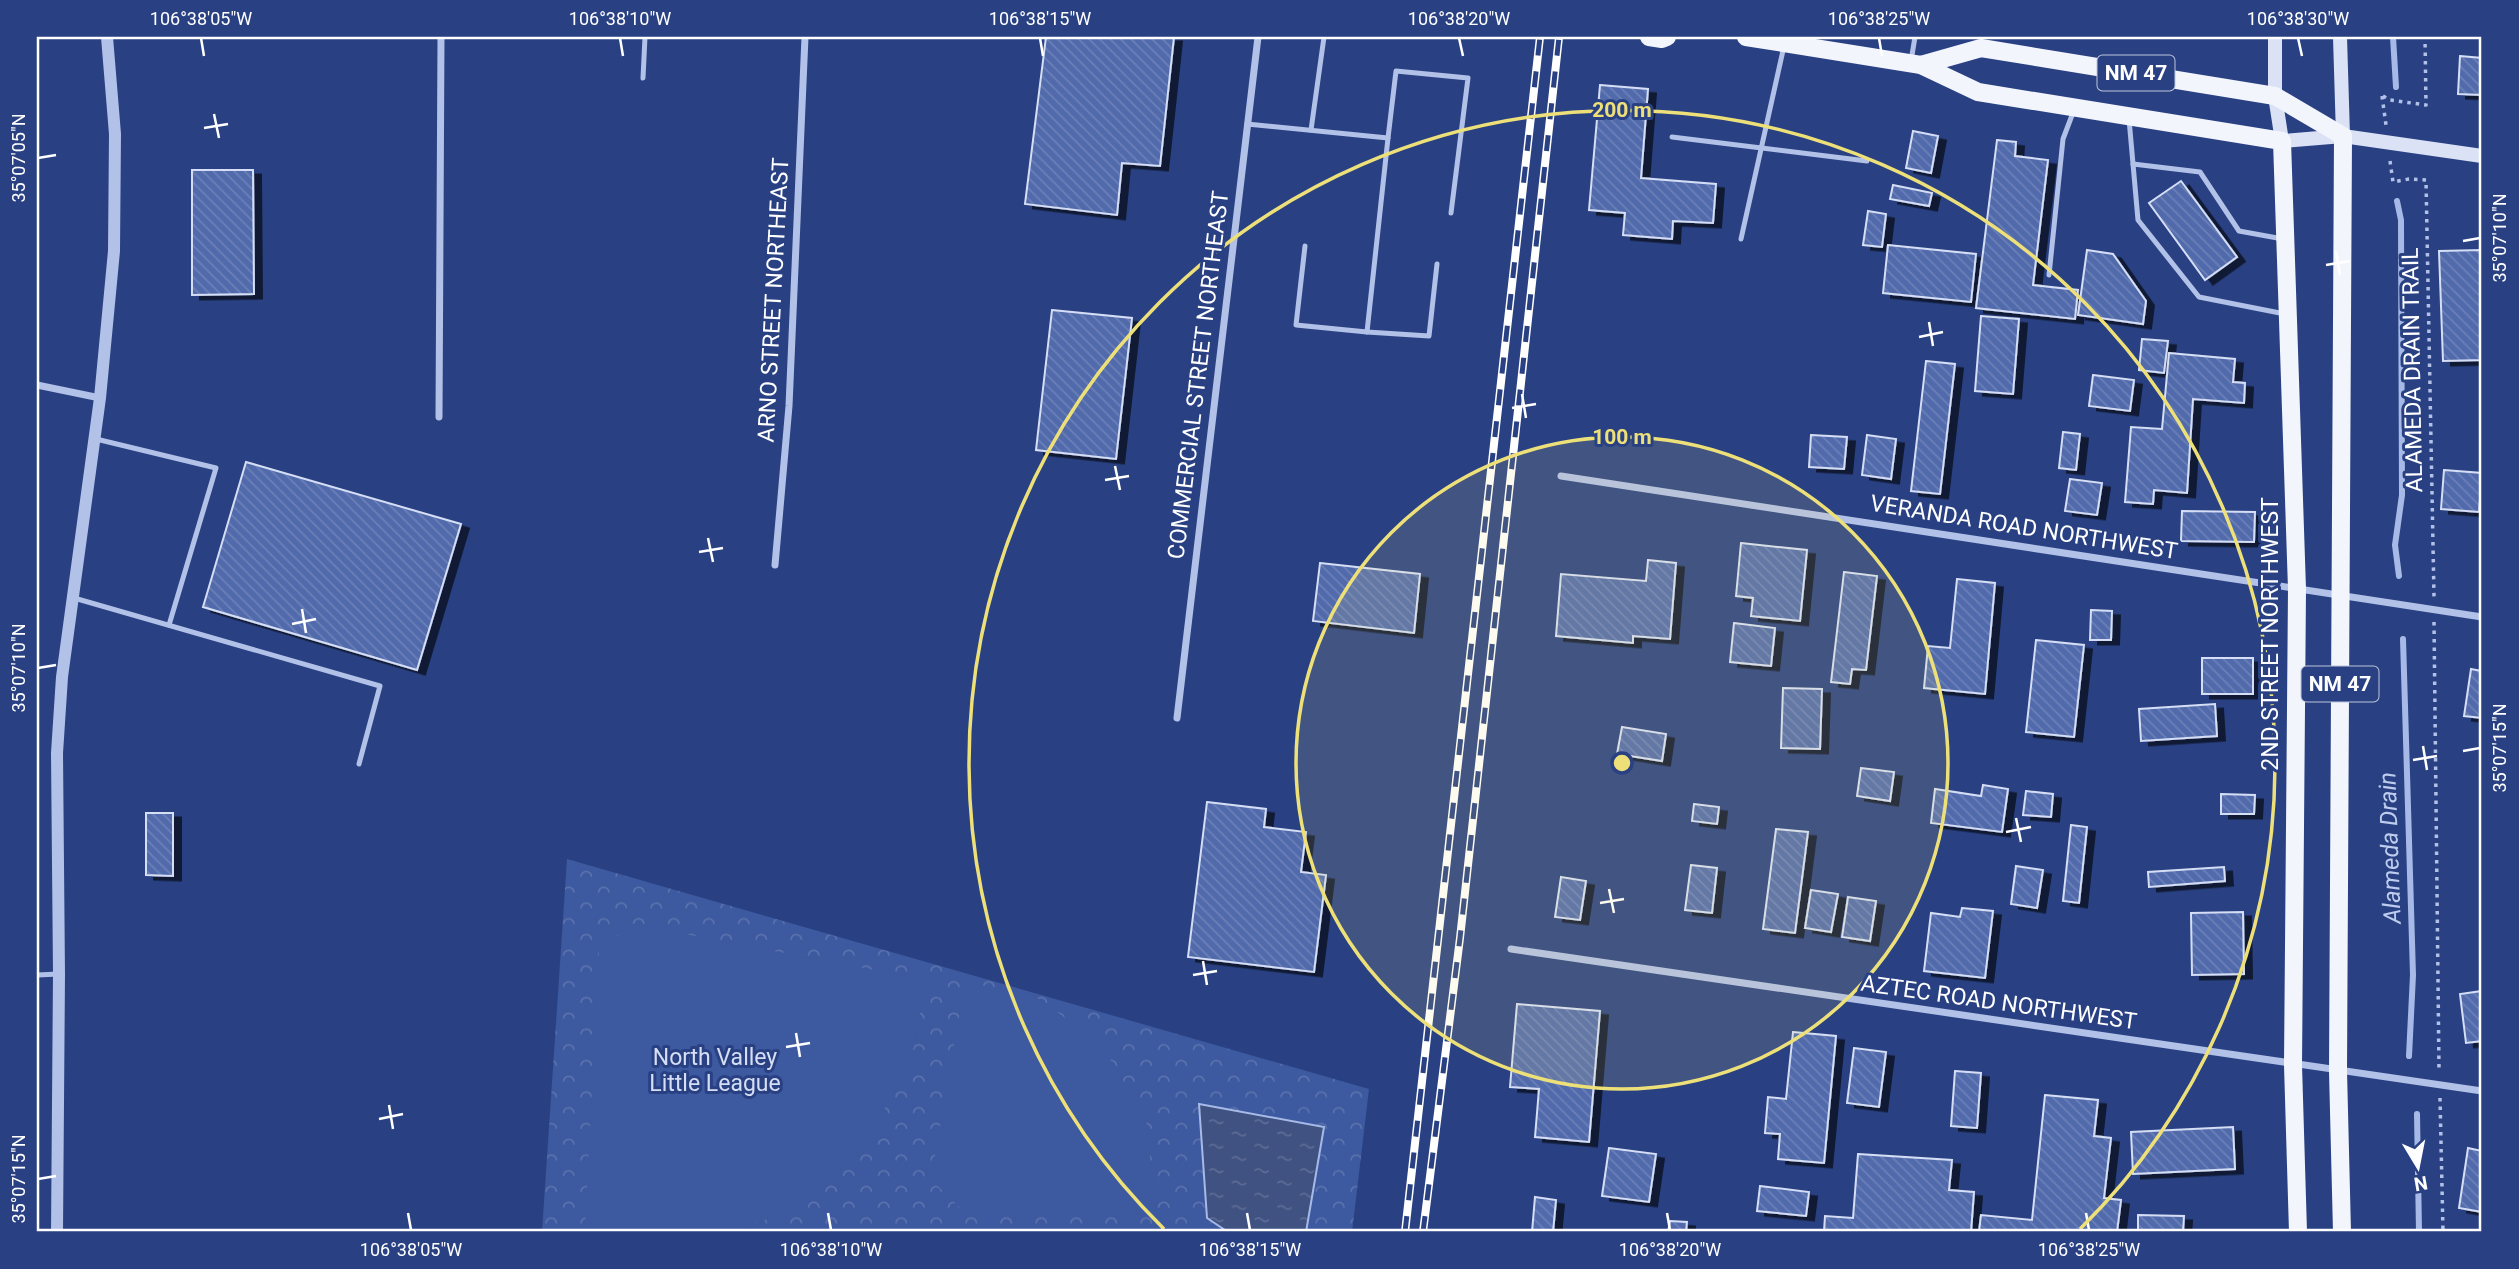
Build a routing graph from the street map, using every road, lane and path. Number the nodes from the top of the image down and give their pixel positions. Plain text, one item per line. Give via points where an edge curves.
1 (107, 37) edge
2 (441, 37) edge
3 (645, 37) edge
4 (804, 37) edge
5 (1258, 37) edge
6 (1324, 37) edge
7 (1648, 37) edge
8 (1667, 37) edge
9 (1748, 37) edge
10 (1914, 37) edge
11 (2275, 37) edge
12 (2340, 37) edge
13 (2425, 37) edge
14 (1785, 43) junction
15 (1916, 65) junction
16 (643, 78) dead end
17 (2275, 96) junction
18 (2382, 96) dead end
19 (2075, 107) junction
20 (2129, 116) junction
21 (1247, 124) junction
22 (1311, 130) junction
23 (2343, 136) junction
24 (1672, 137) dead end
25 (1388, 138) junction
26 (2281, 141) junction
27 (1761, 148) junction
28 (2482, 156) edge
29 (1867, 161) dead end
30 (2133, 164) junction
31 (2393, 181) dead end
32 (1451, 213) dead end
33 (1741, 239) dead end
34 (2285, 240) junction
35 (1305, 246) dead end
36 (1437, 264) dead end
37 (2049, 275) dead end
38 (2288, 314) junction
39 (1367, 332) junction
40 (37, 385) edge
41 (100, 398) junction
42 (439, 417) dead end
43 (94, 438) junction
44 (1561, 476) dead end
45 (775, 565) dead end
46 (2297, 589) junction
47 (2434, 593) dead end
48 (2340, 597) junction
49 (73, 598) junction
50 (2482, 617) edge
51 (169, 625) junction
52 (2434, 631) dead end
53 (1177, 718) dead end
54 (359, 764) dead end
55 (1511, 949) dead end
56 (59, 974) junction
57 (37, 975) edge
58 (2293, 1065) junction
59 (2439, 1068) dead end
60 (2338, 1071) junction
61 (2482, 1091) edge
62 (2440, 1105) dead end
63 (57, 1232) edge
64 (2298, 1232) edge
65 (2342, 1232) edge
66 (2443, 1232) edge

1 - 41 street via 115,134 114,251
2 - 42 street
3 - 16 lane
4 - 45 street, ARNO STREET NORTHEAST via 789,406
5 - 21 street, COMMERCIAL STREET NORTHEAST
6 - 22 lane
7 - 8 main road
9 - 14 main road, NM 47
10 - 15 lane
11 - 17 main road, 2ND STREET NORTHWEST
12 - 23 main road
13 - 18 path via 2426,105
14 - 15 main road, NM 47
14 - 27 lane
15 - 17 main road, NM 47 via 1981,48
15 - 19 main road, NM 47 via 1978,92
17 - 23 main road, NM 47
17 - 26 main road, 2ND STREET NORTHWEST
19 - 20 main road, NM 47
19 - 37 lane via 2063,139
20 - 26 main road, NM 47
20 - 30 lane
21 - 22 lane
21 - 53 street, COMMERCIAL STREET NORTHEAST
22 - 25 lane
23 - 26 main road
23 - 28 main road
23 - 48 main road, NM 47
24 - 27 lane
25 - 32 lane via 1396,71 1468,78
25 - 39 lane
26 - 34 main road, 2ND STREET NORTHWEST / NM 47
27 - 29 lane
27 - 33 lane
30 - 34 lane via 2200,172 2239,231
30 - 38 lane via 2138,220 2199,297
31 - 47 path, ALAMEDA DRAIN TRAIL via 2426,180
34 - 38 main road, 2ND STREET NORTHWEST / NM 47
35 - 39 lane via 1296,325
36 - 39 lane via 1429,336
38 - 46 main road, 2ND STREET NORTHWEST / NM 47
40 - 41 street
41 - 43 street
43 - 49 street
43 - 51 lane via 216,468
44 - 46 street, VERANDA ROAD NORTHWEST
46 - 48 street, VERANDA ROAD NORTHWEST
46 - 58 main road, 2ND STREET NORTHWEST / NM 47
48 - 50 street, VERANDA ROAD NORTHWEST
48 - 60 main road, NM 47
49 - 51 lane
49 - 56 street via 57,753
51 - 54 lane via 380,686
52 - 59 path
55 - 58 street, AZTEC ROAD NORTHWEST
56 - 57 lane
56 - 63 street
58 - 60 street, AZTEC ROAD NORTHWEST
58 - 64 main road, 2ND STREET NORTHWEST / NM 47
60 - 61 street, AZTEC ROAD NORTHWEST
60 - 65 main road, NM 47
62 - 66 path

